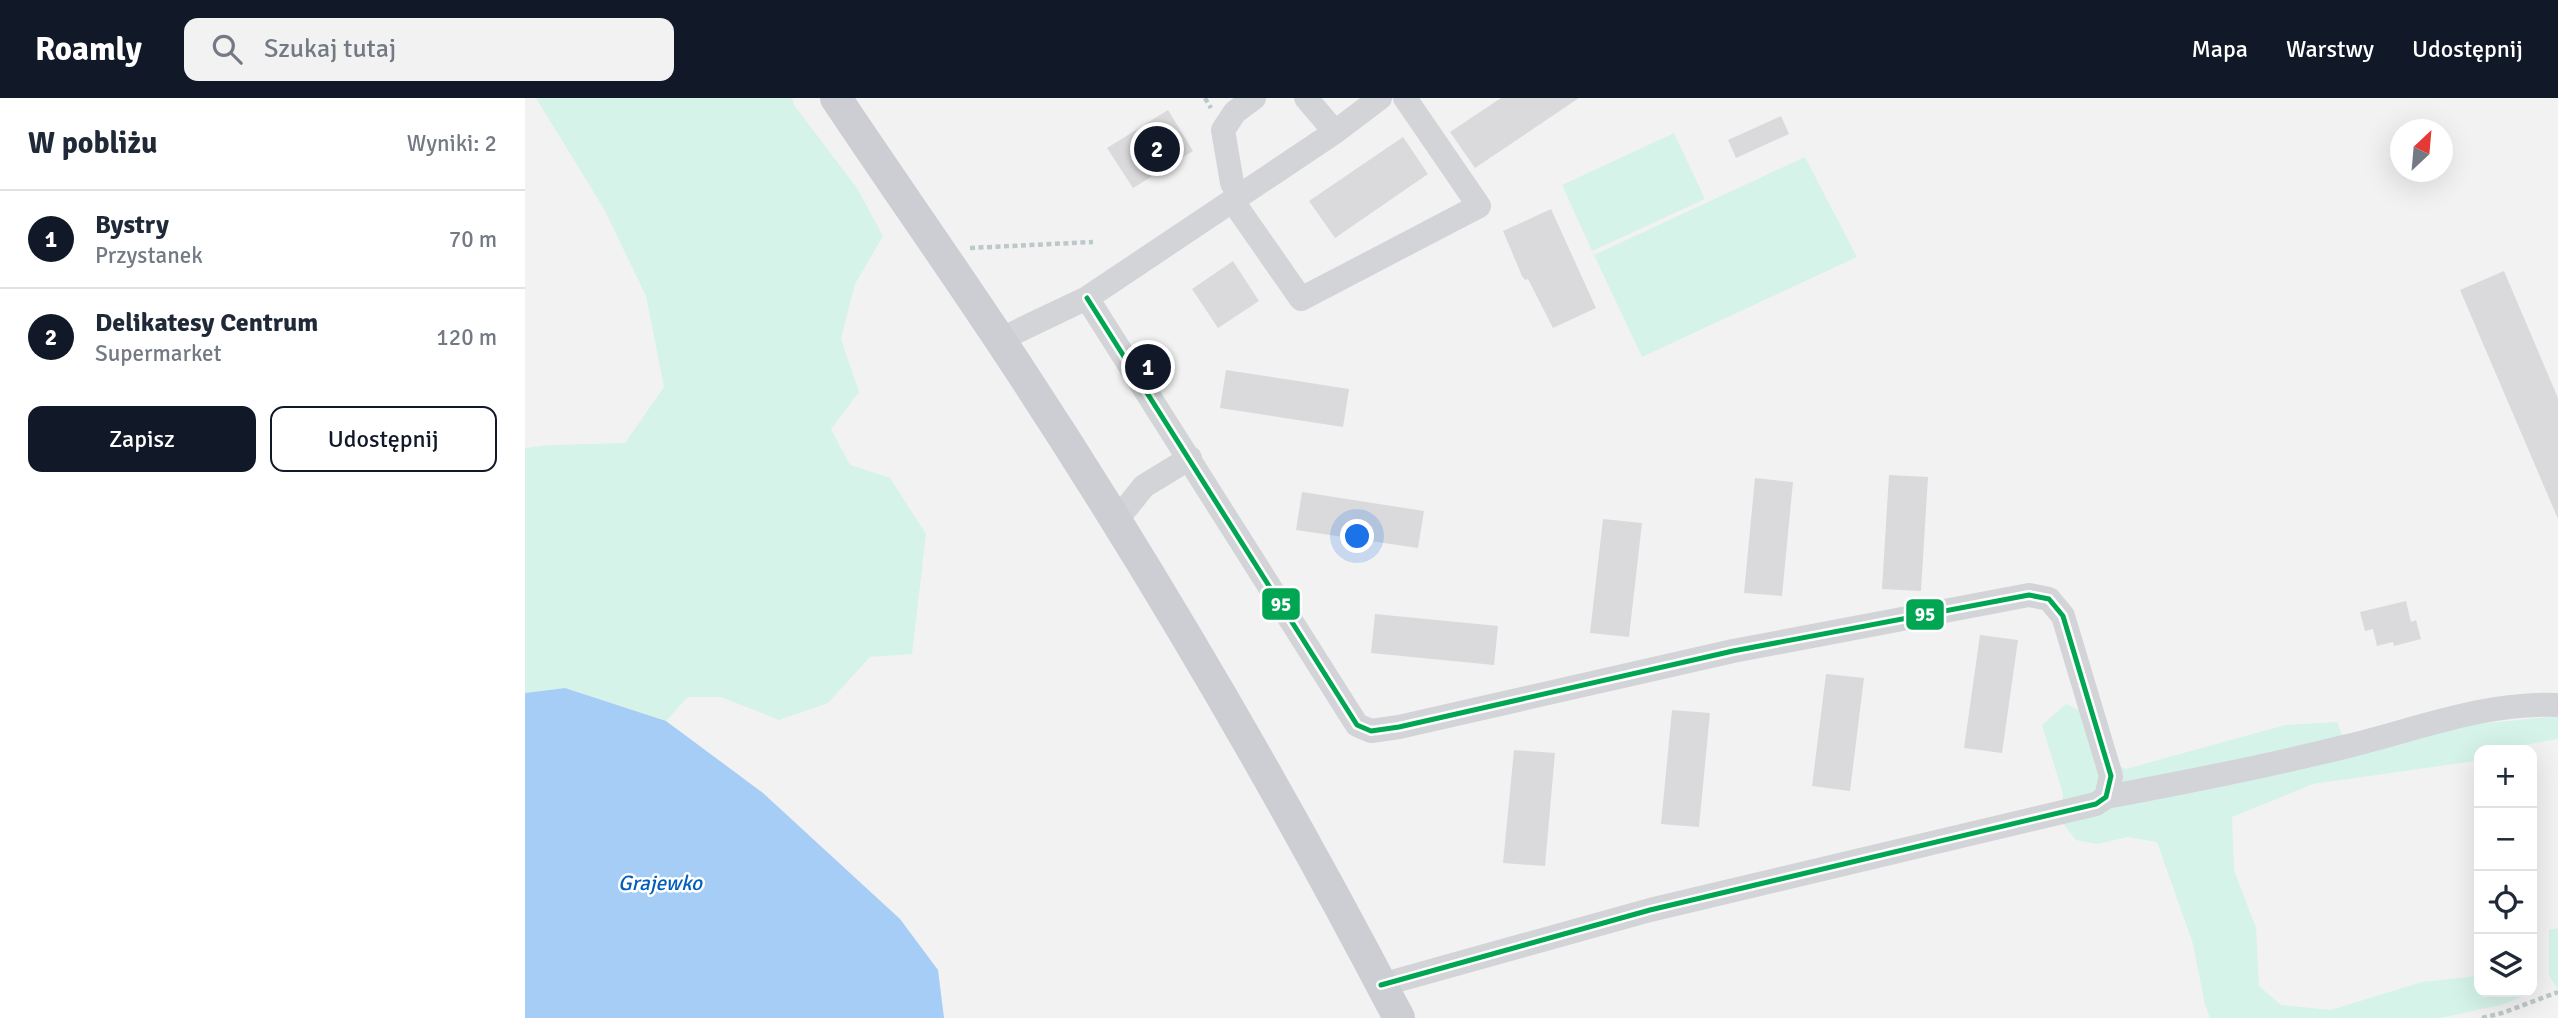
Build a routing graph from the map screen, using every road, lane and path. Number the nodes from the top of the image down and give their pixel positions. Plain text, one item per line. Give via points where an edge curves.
1 (836, 98) edge
2 (1306, 98) edge
3 (1380, 98) edge
4 (1405, 98) edge
5 (1252, 99) edge
6 (1335, 132) junction
7 (1236, 198) junction
8 (1093, 242) dead end
9 (968, 248) dead end
10 (1087, 298) junction
11 (999, 340) junction
12 (1190, 458) junction
13 (1115, 522) junction
14 (2558, 705) edge
15 (2106, 797) junction
16 (1381, 985) junction
17 (2558, 992) edge
18 (1399, 1018) edge
19 (2482, 1018) edge

1 - 11 main road
2 - 6 street
3 - 6 street
4 - 7 street via 1479,206 1301,299
5 - 7 street via 1235,112 1223,130
6 - 7 street
7 - 10 street
8 - 9 path
10 - 11 street
10 - 12 street
11 - 13 main road
12 - 13 street via 1144,486
12 - 15 street via 1357,725 1371,731 1733,651 2029,595 2049,599 2063,615 2111,776
13 - 16 main road via 1251,748
14 - 15 street via 2480,711 2349,746
15 - 16 street via 2096,804 1650,910
16 - 18 main road
17 - 19 path

